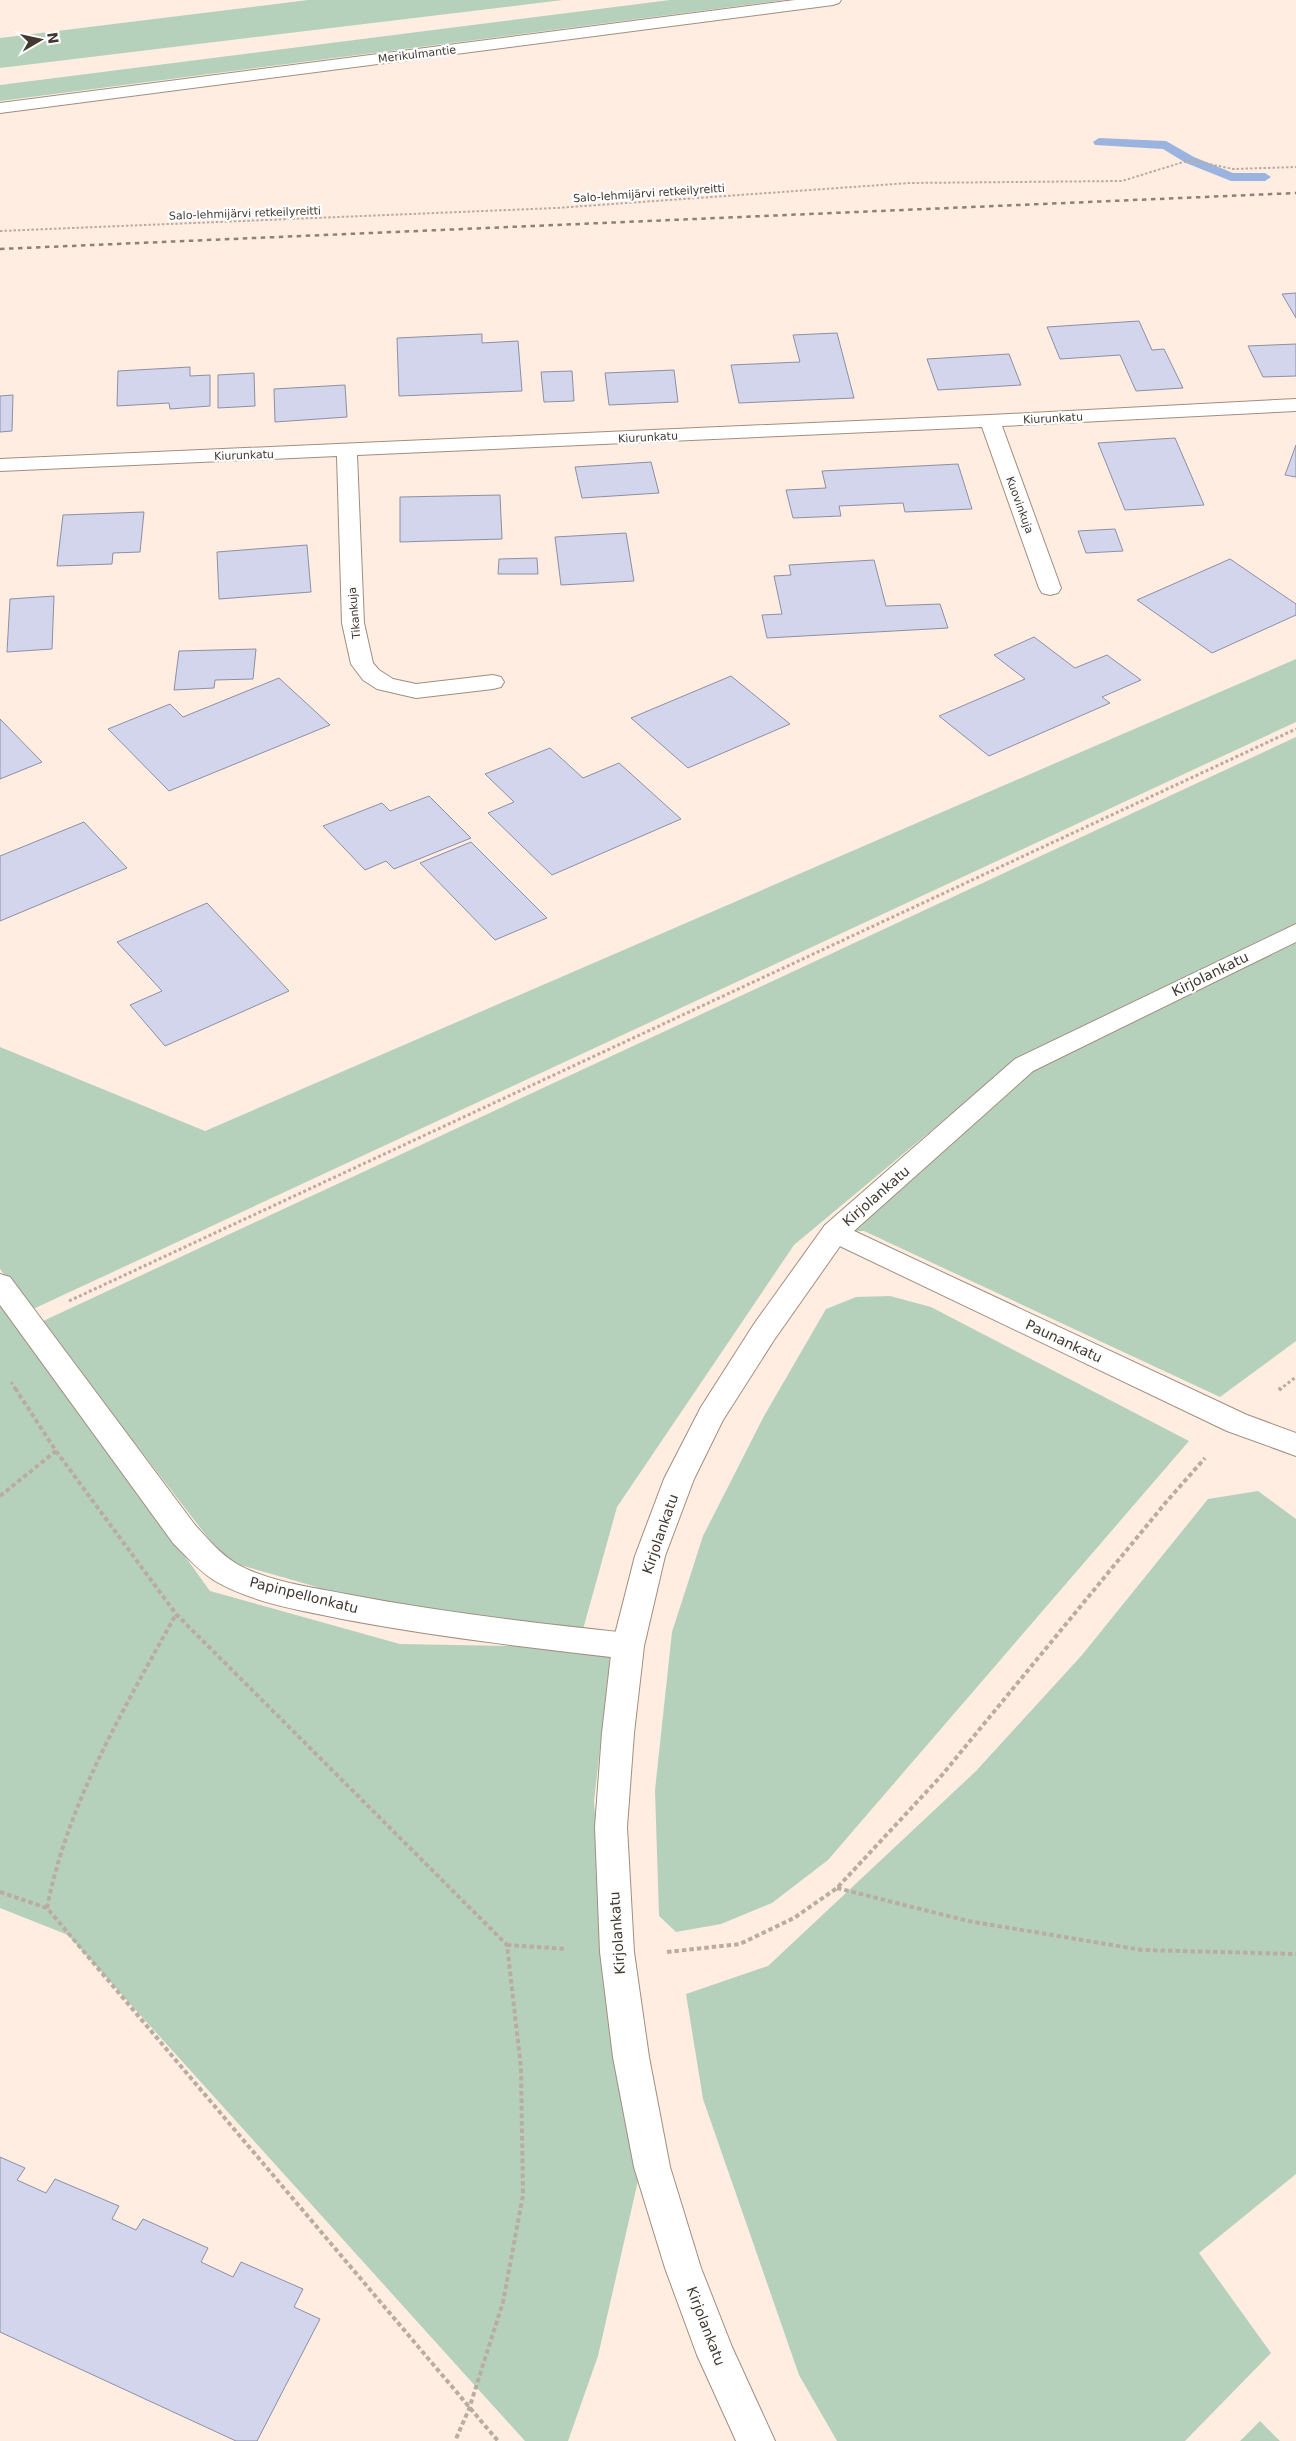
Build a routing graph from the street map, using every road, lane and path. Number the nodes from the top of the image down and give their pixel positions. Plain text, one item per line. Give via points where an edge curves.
1 (833, 0) edge
2 (0, 108) edge
3 (1296, 167) edge
4 (0, 231) edge
5 (1296, 405) edge
6 (990, 421) junction
7 (347, 451) junction
8 (0, 465) edge
9 (1050, 588) dead end
10 (493, 682) dead end
11 (1296, 728) edge
12 (1296, 932) edge
13 (835, 1232) junction
14 (0, 1284) edge
15 (27, 1321) junction
16 (1296, 1377) edge
17 (10, 1380) dead end
18 (1237, 1423) junction
19 (1296, 1445) edge
20 (56, 1451) junction
21 (0, 1496) edge
22 (176, 1614) junction
23 (628, 1646) junction
24 (837, 1888) junction
25 (0, 1892) edge
26 (47, 1908) junction
27 (507, 1945) junction
28 (617, 1952) junction
29 (1296, 1954) edge
30 (469, 2409) junction
31 (745, 2435) edge
32 (455, 2441) edge
33 (498, 2441) edge

1 - 2 street, Merikulmantie
3 - 4 path, Salo-lehmijärvi retkeilyreitti via 1232,169 1190,160 1122,181 909,183 556,208
5 - 6 street, Kiurunkatu
6 - 7 street, Kiurunkatu
6 - 9 street, Kuovinkuja
7 - 8 street, Kiurunkatu
7 - 10 street, Tikankuja via 352,623 362,664 385,684 416,691
11 - 15 path
12 - 13 street, Kirjolankatu via 1024,1064
13 - 18 street, Paunankatu
13 - 23 street, Kirjolankatu via 727,1390 679,1479 650,1556
14 - 15 street, Papinpellonkatu
15 - 23 street, Papinpellonkatu via 184,1534 208,1559 232,1576 312,1600 454,1627
16 - 18 path
17 - 20 path
18 - 19 street, Paunankatu
18 - 24 path via 1167,1501 942,1775
20 - 21 path
20 - 22 path
22 - 26 path via 78,1801 59,1854
22 - 27 path
23 - 28 street, Kirjolankatu via 611,1827
24 - 28 path via 794,1918 740,1944 679,1952
24 - 29 path via 968,1921 1142,1950
25 - 26 path
26 - 30 path
27 - 28 path
27 - 30 path via 521,2068 523,2196 503,2302
28 - 31 street, Kirjolankatu via 631,2056 652,2167 683,2268
30 - 32 path
30 - 33 path

